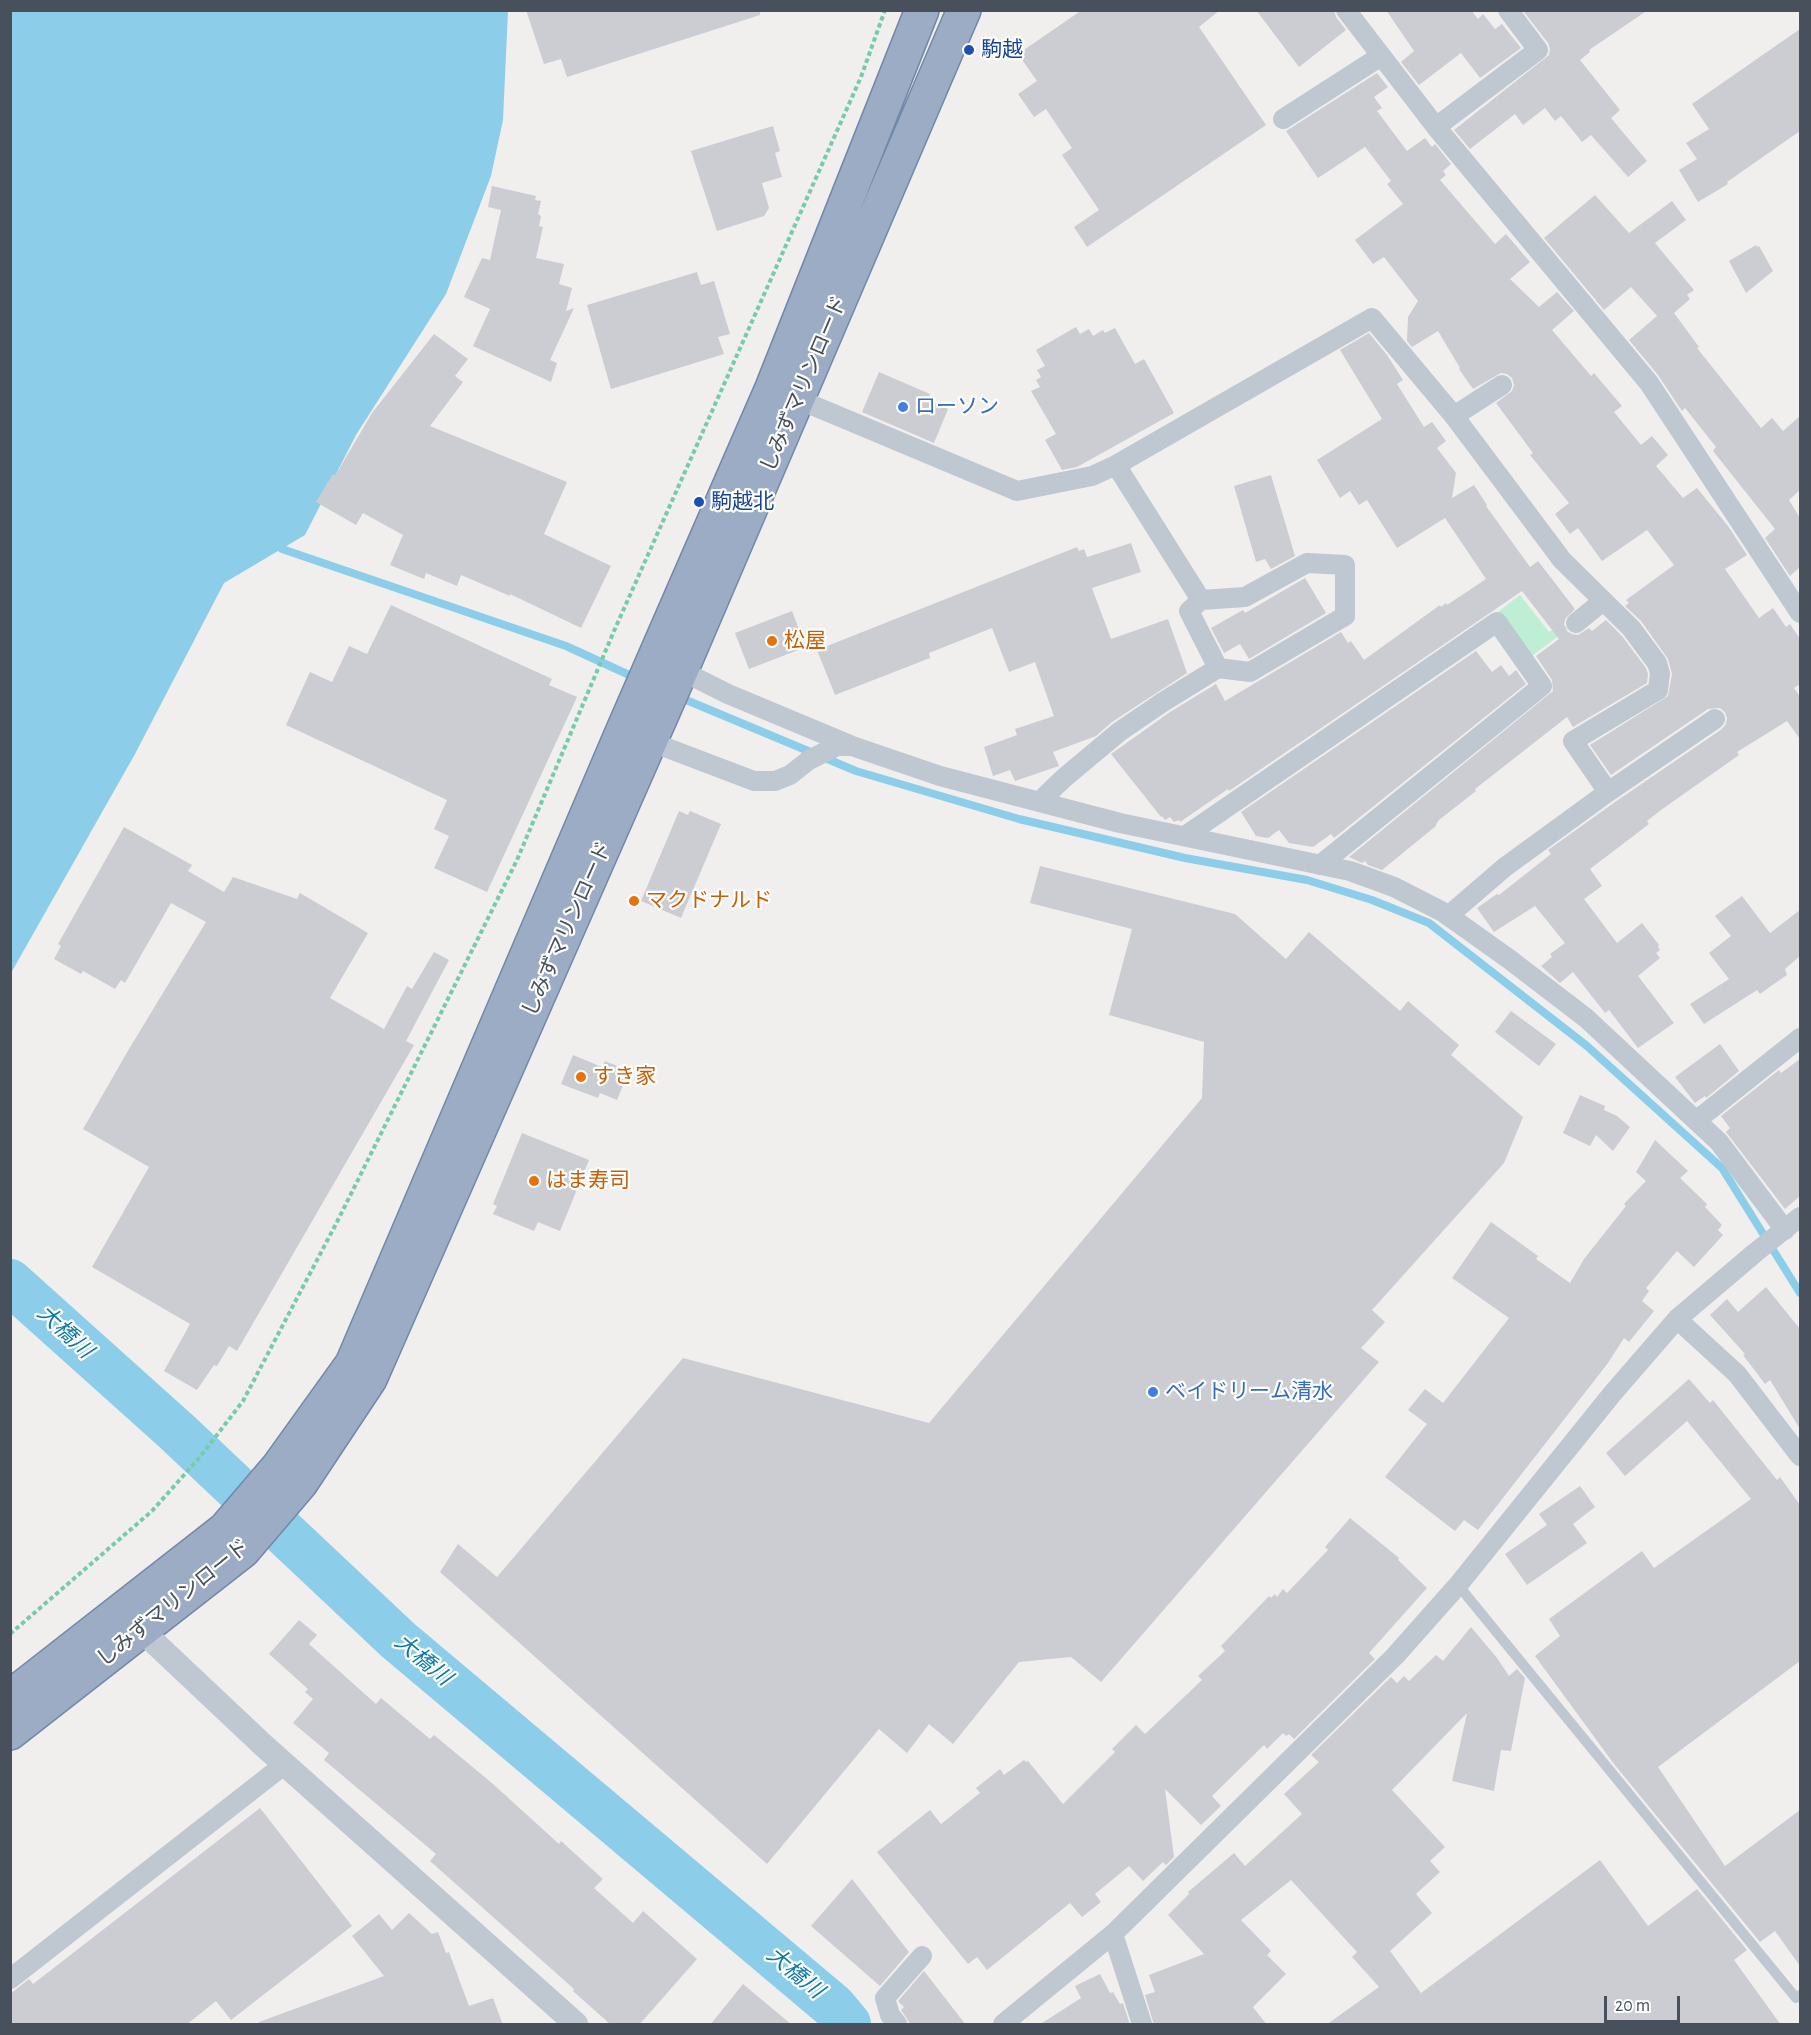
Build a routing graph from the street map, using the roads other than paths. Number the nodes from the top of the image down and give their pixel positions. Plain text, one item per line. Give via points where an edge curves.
1 (922, 10) edge
2 (964, 10) edge
3 (1346, 10) edge
4 (1508, 10) edge
5 (1381, 56) junction
6 (1283, 119) dead end
7 (1436, 127) junction
8 (1502, 385) dead end
9 (785, 393) junction
10 (1454, 416) junction
11 (1116, 465) junction
12 (1793, 587) edge
13 (1201, 600) junction
14 (1603, 601) junction
15 (1800, 613) edge
16 (1576, 623) dead end
17 (1218, 668) junction
18 (660, 683) junction
19 (1714, 719) dead end
20 (636, 736) junction
21 (844, 746) junction
22 (1608, 792) junction
23 (1039, 802) junction
24 (1185, 837) junction
25 (1320, 865) junction
26 (1448, 916) junction
27 (1800, 1038) edge
28 (1697, 1120) junction
29 (1800, 1217) edge
30 (1781, 1233) junction
31 (1677, 1319) junction
32 (1800, 1456) edge
33 (1458, 1586) junction
34 (133, 1619) junction
35 (10, 1697) edge
36 (10, 1732) edge
37 (285, 1764) junction
38 (1113, 1934) junction
39 (922, 1956) dead end
40 (10, 1979) edge
41 (1800, 1995) edge
42 (576, 2025) edge
43 (897, 2025) edge
44 (1003, 2025) edge
45 (1142, 2025) edge

1 - 9 highway, しみずマリンロード
2 - 9 highway, しみずマリンロード
3 - 5 street
4 - 7 street via 1538,50
5 - 6 street
5 - 7 street
7 - 12 street via 1649,383
8 - 10 street
9 - 11 street via 1017,491 1092,476
9 - 18 highway, しみずマリンロード
10 - 11 street via 1372,318
10 - 14 street via 1562,560
11 - 13 street
12 - 15 street
13 - 17 street via 1189,611
13 - 17 street via 1245,597 1307,563 1345,565 1345,616 1250,672
14 - 16 street
14 - 22 street via 1631,628 1660,673 1658,690 1574,741
17 - 23 street via 1119,732
18 - 20 highway, しみずマリンロード
18 - 21 street via 728,694
19 - 22 street
20 - 21 street via 754,781 775,781 809,760
20 - 34 highway, しみずマリンロード via 352,1364 290,1475 234,1540
21 - 23 street
22 - 26 street via 1505,867
23 - 24 street
24 - 25 street
24 - 25 street via 1497,622 1542,686
25 - 26 street via 1394,887
26 - 28 street via 1586,1018
27 - 28 street
28 - 30 street via 1719,1143
29 - 30 street
30 - 31 street
31 - 32 street via 1737,1374
31 - 33 street
33 - 38 street via 1395,1656
33 - 41 lane via 1796,1998
34 - 35 highway, しみずマリンロード
34 - 36 highway, しみずマリンロード
34 - 37 street
37 - 40 street
37 - 42 street
38 - 44 street
38 - 45 street
39 - 43 street via 885,1998

